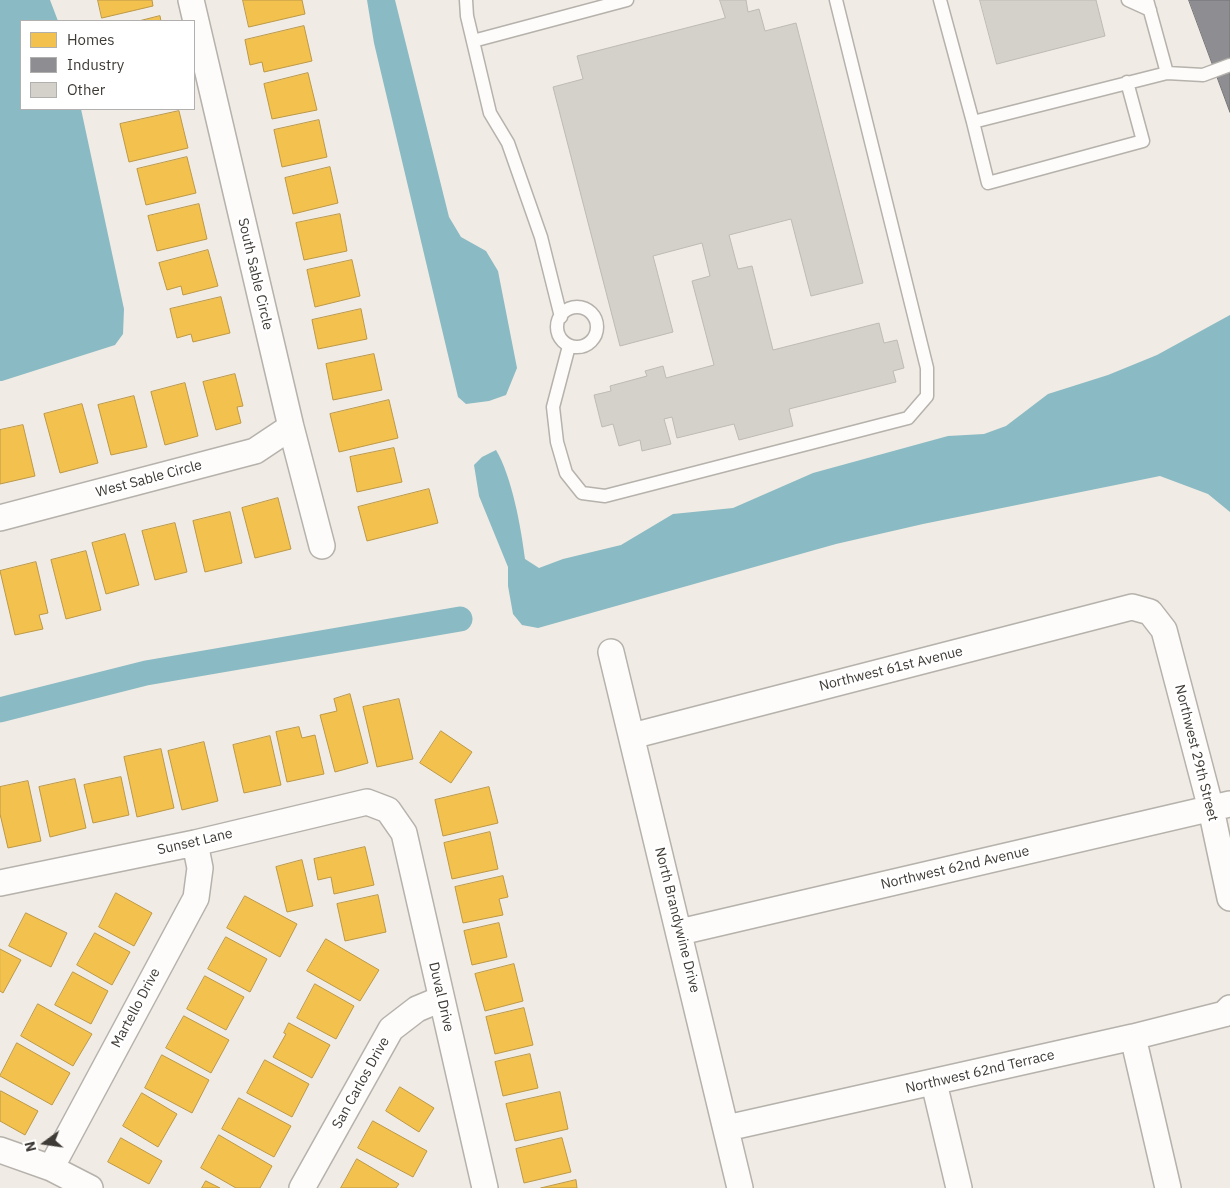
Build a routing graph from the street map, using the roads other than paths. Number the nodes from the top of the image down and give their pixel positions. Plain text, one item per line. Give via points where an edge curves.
1 (191, 0) edge
2 (466, 0) edge
3 (627, 0) edge
4 (836, 0) edge
5 (940, 0) edge
6 (1128, 0) edge
7 (587, 5) edge
8 (1148, 5) edge
9 (473, 41) junction
10 (1230, 66) edge
11 (1167, 73) junction
12 (1127, 82) junction
13 (973, 122) junction
14 (560, 317) junction
15 (569, 346) junction
16 (291, 427) junction
17 (0, 518) edge
18 (322, 546) dead end
19 (1150, 612) joint
20 (612, 652) dead end
21 (632, 736) junction
22 (1220, 807) edge
23 (388, 810) joint
24 (195, 842) junction
25 (0, 883) edge
26 (1230, 898) edge
27 (680, 932) junction
28 (441, 999) junction
29 (1230, 1008) edge
30 (1133, 1037) junction
31 (934, 1082) junction
32 (727, 1128) junction
33 (0, 1150) edge
34 (51, 1168) junction
35 (90, 1188) edge
36 (302, 1188) edge
37 (485, 1188) edge
38 (740, 1188) edge
39 (959, 1188) edge
40 (1168, 1188) edge

1 - 16 street, South Sable Circle
2 - 9 lane
3 - 7 lane
4 - 15 lane via 927,368 926,396 908,418 605,496 582,493 566,473 557,442 553,407
5 - 13 lane
6 - 8 lane
7 - 9 lane
8 - 11 lane
9 - 14 lane via 490,113 508,144 537,227
10 - 11 lane via 1203,75
11 - 12 lane
12 - 13 lane
12 - 13 lane via 1143,140 988,183
14 - 15 lane via 558,333
14 - 15 lane via 569,309 581,308 592,314 597,324 592,341 581,347
16 - 17 street, West Sable Circle via 255,452
16 - 18 street, South Sable Circle
19 - 21 street, Northwest 61st Avenue via 1132,607
19 - 22 street, Northwest 29th Street via 1164,630
20 - 21 street, North Brandywine Drive
21 - 27 street, North Brandywine Drive
22 - 26 street, Northwest 29th Street
22 - 27 street, Northwest 62nd Avenue
23 - 24 street, Sunset Lane via 367,802
23 - 28 street, Duval Drive via 404,833
24 - 25 street, Sunset Lane
24 - 34 street, Martello Drive via 200,868 196,898
27 - 32 street, North Brandywine Drive
28 - 36 street, San Carlos Drive via 417,1009 391,1029
28 - 37 street, Duval Drive
29 - 30 street, Northwest 62nd Terrace via 1224,1014
30 - 31 street, Northwest 62nd Terrace
30 - 40 street
31 - 32 street, Northwest 62nd Terrace
31 - 39 street
32 - 38 street, North Brandywine Drive
33 - 34 street
34 - 35 street

